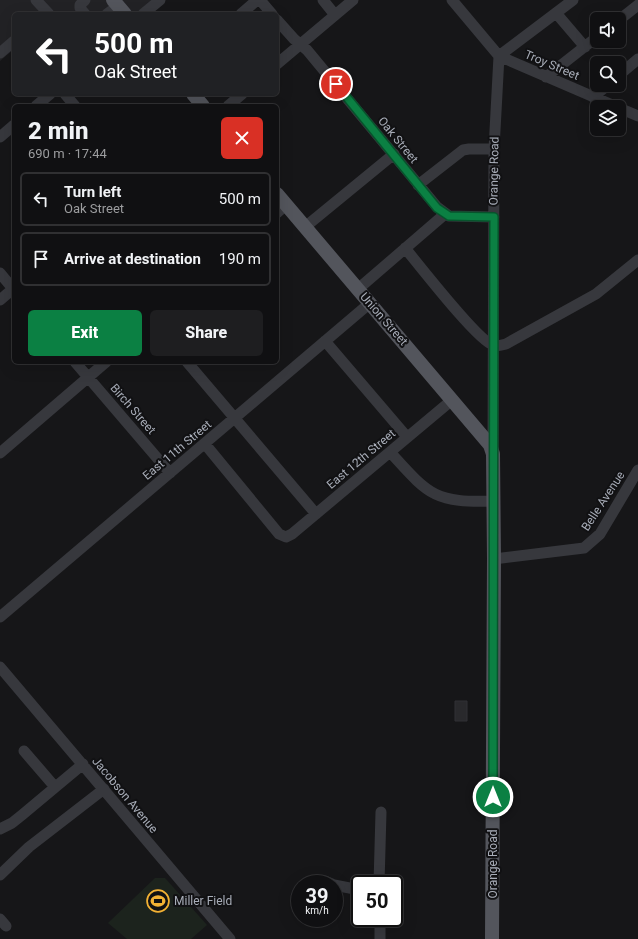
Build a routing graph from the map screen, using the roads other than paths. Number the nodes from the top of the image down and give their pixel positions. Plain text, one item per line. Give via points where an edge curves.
1 (36, 0) edge
2 (85, 0) edge
3 (160, 0) edge
4 (257, 0) edge
5 (260, 0) edge
6 (323, 0) edge
7 (353, 0) edge
8 (452, 0) edge
9 (574, 0) edge
10 (638, 5) edge
11 (45, 12) edge
12 (83, 12) edge
13 (145, 12) edge
14 (243, 12) edge
15 (270, 12) edge
16 (556, 12) junction
17 (626, 14) edge
18 (336, 15) junction
19 (279, 22) edge
20 (12, 43) edge
21 (590, 43) edge
22 (301, 44) junction
23 (585, 47) junction
24 (0, 53) edge
25 (499, 56) junction
26 (638, 59) edge
27 (279, 62) edge
28 (626, 69) edge
29 (546, 77) junction
30 (599, 92) edge
31 (48, 96) edge
32 (67, 96) edge
33 (195, 96) edge
34 (240, 96) edge
35 (593, 97) junction
36 (600, 100) edge
37 (38, 104) edge
38 (73, 104) edge
39 (201, 104) edge
40 (230, 104) edge
41 (626, 111) edge
42 (638, 116) edge
43 (12, 127) edge
44 (0, 137) edge
45 (494, 149) junction
46 (394, 154) junction
47 (418, 185) junction
48 (280, 204) edge
49 (445, 214) junction
50 (494, 217) junction
51 (305, 228) junction
52 (405, 248) junction
53 (638, 260) edge
54 (0, 273) edge
55 (12, 287) edge
56 (358, 289) junction
57 (12, 291) edge
58 (0, 300) edge
59 (370, 303) junction
60 (325, 341) junction
61 (494, 346) junction
62 (77, 364) edge
63 (104, 364) edge
64 (189, 364) edge
65 (88, 378) junction
66 (452, 400) junction
67 (235, 418) junction
68 (407, 438) junction
69 (205, 444) junction
70 (492, 449) junction
71 (390, 452) junction
72 (0, 453) edge
73 (638, 470) edge
74 (170, 473) junction
75 (494, 501) junction
76 (316, 514) junction
77 (494, 559) junction
78 (0, 616) edge
79 (1, 670) edge
80 (24, 751) dead end
81 (82, 764) junction
82 (55, 787) junction
83 (104, 789) junction
84 (381, 812) dead end
85 (0, 829) edge
86 (0, 874) edge
87 (380, 875) edge
88 (380, 927) edge
89 (230, 939) edge
90 (380, 939) edge
91 (492, 939) edge

1 - 11 street
2 - 12 street via 80,4
3 - 13 street
4 - 14 street
5 - 15 street
6 - 18 street
7 - 18 street
8 - 25 street
9 - 16 street
10 - 17 street
16 - 23 street
16 - 25 street
18 - 22 street
19 - 22 street, Oak Street
20 - 24 street
21 - 23 street
22 - 27 street
22 - 46 street, Oak Street
23 - 29 street
25 - 29 street, Troy Street
25 - 45 street, Orange Road
26 - 28 street
29 - 35 street, Troy Street
30 - 35 street
31 - 37 street
32 - 38 street
33 - 39 main road
34 - 40 street
35 - 36 street, Troy Street
41 - 42 street, Troy Street
43 - 44 street
45 - 47 street via 463,150
45 - 50 street, Orange Road
46 - 47 street, Oak Street
46 - 51 street
47 - 49 street, Oak Street
48 - 51 main road, Union Street
49 - 50 street
49 - 52 street
50 - 61 street, Orange Road
51 - 56 main road, Union Street
52 - 56 street
52 - 61 street via 471,327
53 - 61 street via 596,294 506,344
54 - 55 street
56 - 59 main road, Union Street
57 - 58 street
59 - 60 street, East 11th Street
59 - 66 main road, Union Street
60 - 67 street, East 11th Street
60 - 68 street
61 - 70 street, Orange Road
62 - 65 street, Birch Street
63 - 65 street
64 - 67 street
65 - 72 street
65 - 74 street, Birch Street
66 - 68 street, East 12th Street
66 - 70 main road, Union Street
67 - 69 street, East 11th Street
67 - 76 street
68 - 71 street, East 12th Street
69 - 74 street, East 11th Street
69 - 76 street, East 12th Street via 279,534 286,537 292,534
70 - 75 main road, Orange Road
71 - 75 street via 421,486 434,494 456,501
71 - 76 street, East 12th Street
73 - 77 street, Belle Avenue via 600,534 584,548
74 - 78 street, East 11th Street
75 - 77 main road, Orange Road
77 - 91 main road, Orange Road
79 - 81 street, Jacobson Avenue
80 - 82 street
81 - 82 street
81 - 83 street, Jacobson Avenue
82 - 85 street via 12,823
83 - 86 street via 29,847
83 - 89 street, Jacobson Avenue
84 - 87 street
88 - 90 street

